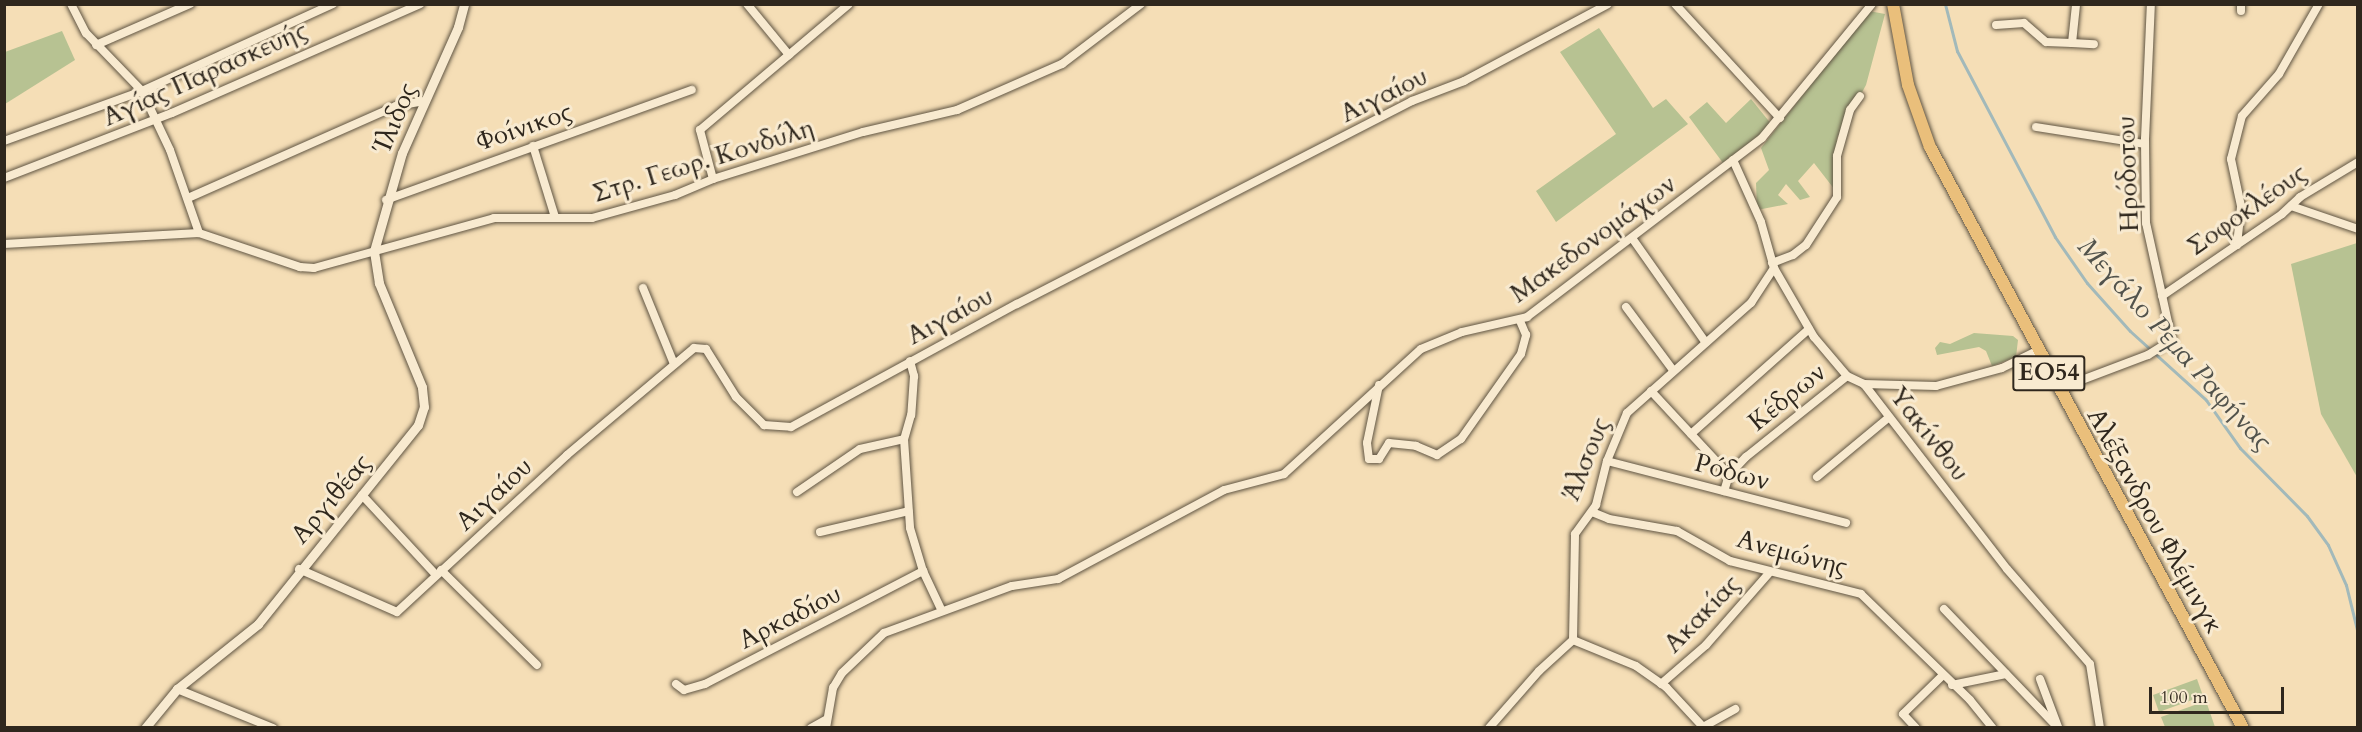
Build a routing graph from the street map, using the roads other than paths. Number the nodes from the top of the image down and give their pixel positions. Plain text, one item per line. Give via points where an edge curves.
1 (71, 4) edge
2 (190, 4) edge
3 (333, 4) edge
4 (420, 4) edge
5 (464, 4) edge
6 (747, 4) edge
7 (849, 4) edge
8 (1141, 4) edge
9 (1608, 4) edge
10 (1675, 4) edge
11 (1872, 4) edge
12 (1893, 4) edge
13 (2076, 4) edge
14 (2151, 4) edge
15 (2311, 4) edge
16 (2319, 4) edge
17 (2310, 17) junction
18 (1996, 25) dead end
19 (2073, 43) junction
20 (2094, 44) dead end
21 (96, 45) junction
22 (789, 55) junction
23 (692, 90) dead end
24 (142, 91) junction
25 (1860, 96) dead end
26 (425, 101) junction
27 (1780, 118) junction
28 (156, 119) junction
29 (2036, 127) dead end
30 (4, 141) edge
31 (2145, 144) junction
32 (533, 146) junction
33 (1733, 160) junction
34 (2358, 162) edge
35 (4, 178) edge
36 (713, 179) junction
37 (188, 198) junction
38 (386, 200) junction
39 (2291, 206) junction
40 (555, 217) junction
41 (2358, 230) edge
42 (199, 233) junction
43 (1632, 238) junction
44 (4, 244) edge
45 (2237, 245) junction
46 (374, 251) junction
47 (1773, 265) junction
48 (643, 288) dead end
49 (2162, 296) junction
50 (1626, 307) dead end
51 (1520, 321) junction
52 (1809, 329) junction
53 (1707, 343) junction
54 (2037, 351) junction
55 (910, 362) junction
56 (674, 364) junction
57 (1673, 370) junction
58 (1847, 376) junction
59 (1864, 384) junction
60 (1379, 385) junction
61 (2058, 390) junction
62 (1651, 391) junction
63 (1888, 418) junction
64 (1691, 434) junction
65 (904, 439) junction
66 (1607, 461) junction
67 (1729, 475) junction
68 (1817, 477) dead end
69 (1724, 490) junction
70 (797, 492) dead end
71 (362, 495) junction
72 (909, 511) junction
73 (1592, 512) junction
74 (1846, 523) dead end
75 (820, 532) dead end
76 (299, 569) junction
77 (923, 571) junction
78 (439, 572) junction
79 (1770, 572) junction
80 (940, 609) junction
81 (1944, 609) dead end
82 (1573, 640) junction
83 (537, 665) dead end
84 (2006, 674) junction
85 (1942, 676) junction
86 (2040, 679) dead end
87 (676, 684) dead end
88 (1661, 684) junction
89 (1952, 686) junction
90 (177, 689) junction
91 (1735, 709) dead end
92 (826, 723) edge
93 (1704, 727) edge
94 (2058, 727) edge
95 (145, 728) edge
96 (273, 728) edge
97 (811, 728) edge
98 (1489, 728) edge
99 (1916, 728) edge
100 (1993, 728) edge
101 (2100, 728) edge
102 (2243, 728) edge

1 - 21 street
2 - 21 street
3 - 24 street
4 - 28 street, Αγίας Παρασκευής
5 - 26 street, Ίλιδος
6 - 22 street
7 - 22 street
8 - 36 street, Στρ. Γεωρ. Κονδύλη via 1062,64 957,110 863,132
9 - 55 street, Αιγαίου via 1464,81 1412,101
10 - 27 street
11 - 27 street, Μακεδονομάχων
12 - 54 main road, Αλέξανδρου Φλέμινγκ / ΕΟ54 via 1908,85 1921,127
13 - 19 street
14 - 31 street, Ηρόδοτου
15 - 17 street
16 - 17 street
17 - 45 street via 2279,74 2242,116 2232,146 2241,206
18 - 19 street via 2024,23 2046,42
19 - 20 street
21 - 24 street
22 - 36 street via 700,130
23 - 32 street, Φοίνικος
24 - 28 street
24 - 30 street
25 - 47 street via 1852,106 1837,156 1837,197 1806,245
26 - 37 street via 396,106
26 - 38 street, Ίλιδος
27 - 33 street, Μακεδονομάχων
28 - 35 street, Αγίας Παρασκευής
28 - 37 street
29 - 31 street
31 - 49 street, Ηρόδοτου via 2146,223
32 - 38 street, Φοίνικος
32 - 40 street
33 - 43 street, Μακεδονομάχων
33 - 47 street, Υακίνθου via 1761,222
34 - 39 street, Σοφοκλέους
36 - 40 street, Στρ. Γεωρ. Κονδύλη via 621,212 575,220
37 - 42 street
38 - 46 street, Ίλιδος
39 - 41 street
39 - 45 street, Σοφοκλέους
40 - 46 street, Στρ. Γεωρ. Κονδύλη via 494,218
42 - 44 street, Στρ. Γεωρ. Κονδύλη
42 - 46 street, Στρ. Γεωρ. Κονδύλη via 300,267 314,268
43 - 51 street, Μακεδονομάχων
43 - 53 street
45 - 49 street, Σοφοκλέους
46 - 71 street, Αργιθέας via 379,283 420,381 424,407 408,440
47 - 52 street, Υακίνθου
47 - 53 street, Άλσους via 1751,303
48 - 56 street
49 - 61 street, Ηρόδοτου via 2172,340 2148,355
50 - 57 street
51 - 60 street, Μακεδονομάχων via 1436,340
51 - 60 street via 1526,335 1521,354 1461,439 1437,455 1391,443 1385,445 1379,459 1369,459 1367,443
52 - 58 street, Υακίνθου
52 - 64 street
53 - 57 street, Άλσους
54 - 59 street via 2002,368 1936,386
54 - 61 main road, Αλέξανδρου Φλέμινγκ / ΕΟ54
55 - 56 street, Αιγαίου via 791,427 777,428 764,424 736,397 706,349 694,348
55 - 65 street via 915,376
56 - 78 street, Αιγαίου via 567,454
57 - 62 street, Άλσους
58 - 59 street, Υακίνθου
58 - 67 street, Κέδρων
59 - 63 street, Υακίνθου
60 - 80 street, Μακεδονομάχων via 1328,438 1284,474 1224,490 1058,579 1012,586
61 - 102 main road, Αλέξανδρου Φλέμινγκ / ΕΟ54
62 - 64 street
62 - 66 street, Άλσους via 1627,413
63 - 68 street
63 - 101 street, Υακίνθου via 2007,568 2090,664
64 - 67 street
65 - 70 street via 860,449
65 - 72 street
66 - 69 street, Ρόδων
66 - 73 street, Άλσους
67 - 69 street
69 - 74 street, Ρόδων
71 - 76 street, Αργιθέας
71 - 78 street
72 - 75 street
72 - 77 street
73 - 79 street, Ανεμώνης via 1609,519 1677,531 1730,561
73 - 82 street, Άλσους via 1575,534 1572,549 1576,595
76 - 78 street, Αιγαίου via 397,612
76 - 90 street, Αργιθέας via 258,624
77 - 80 street
77 - 87 street, Αρκαδίου via 705,684 684,690
78 - 83 street
79 - 85 street, Ανεμώνης via 1861,594
79 - 88 street, Ακακίας via 1706,645
80 - 92 street, Μακεδονομάχων via 884,633 862,652 833,688
81 - 84 street
82 - 88 street via 1636,666
82 - 98 street via 1539,671
84 - 89 street
84 - 94 street
85 - 89 street, Ανεμώνης
85 - 99 street via 1903,714
86 - 94 street
88 - 93 street
89 - 100 street, Ανεμώνης via 1970,700
90 - 95 street, Αργιθέας
90 - 96 street
91 - 93 street
92 - 97 street

